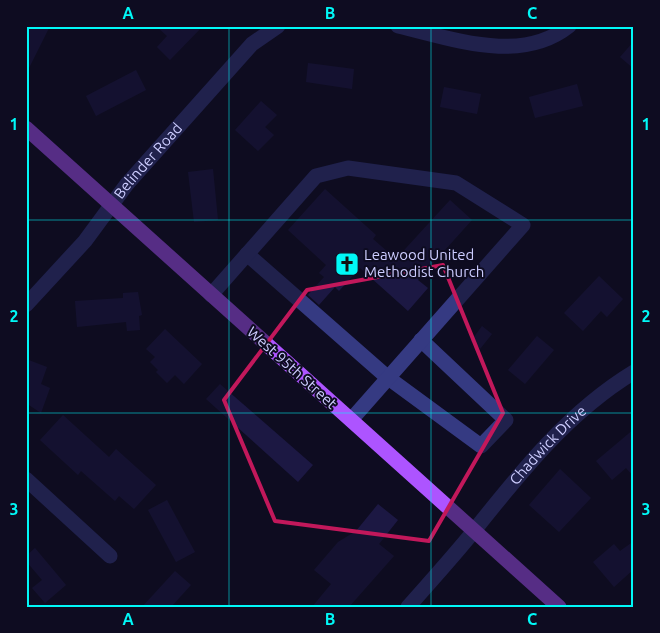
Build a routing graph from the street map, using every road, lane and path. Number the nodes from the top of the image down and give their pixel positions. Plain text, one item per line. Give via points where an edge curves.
1 (278, 26) edge
2 (398, 26) edge
3 (568, 26) edge
4 (26, 128) edge
5 (111, 204) junction
6 (247, 254) junction
7 (211, 295) junction
8 (26, 305) edge
9 (420, 340) junction
10 (634, 372) edge
11 (387, 377) junction
12 (350, 420) junction
13 (26, 479) edge
14 (474, 531) junction
15 (110, 556) dead end
16 (408, 607) edge
17 (559, 607) edge

1 - 5 street, Belinder Road via 252,44
2 - 3 street via 484,45 511,47 546,39
4 - 5 main road, West 95th Street
5 - 7 main road, West 95th Street
5 - 8 street, Belinder Road via 85,241
6 - 7 street
6 - 9 street via 316,176 348,168 456,183 523,225
6 - 11 street
7 - 12 main road, West 95th Street
9 - 11 street
9 - 11 street via 506,420 481,446
10 - 14 street, Chadwick Drive via 553,437 514,479
11 - 12 street
12 - 14 main road, West 95th Street
13 - 15 street
14 - 16 street, Chadwick Drive
14 - 17 main road, West 95th Street

